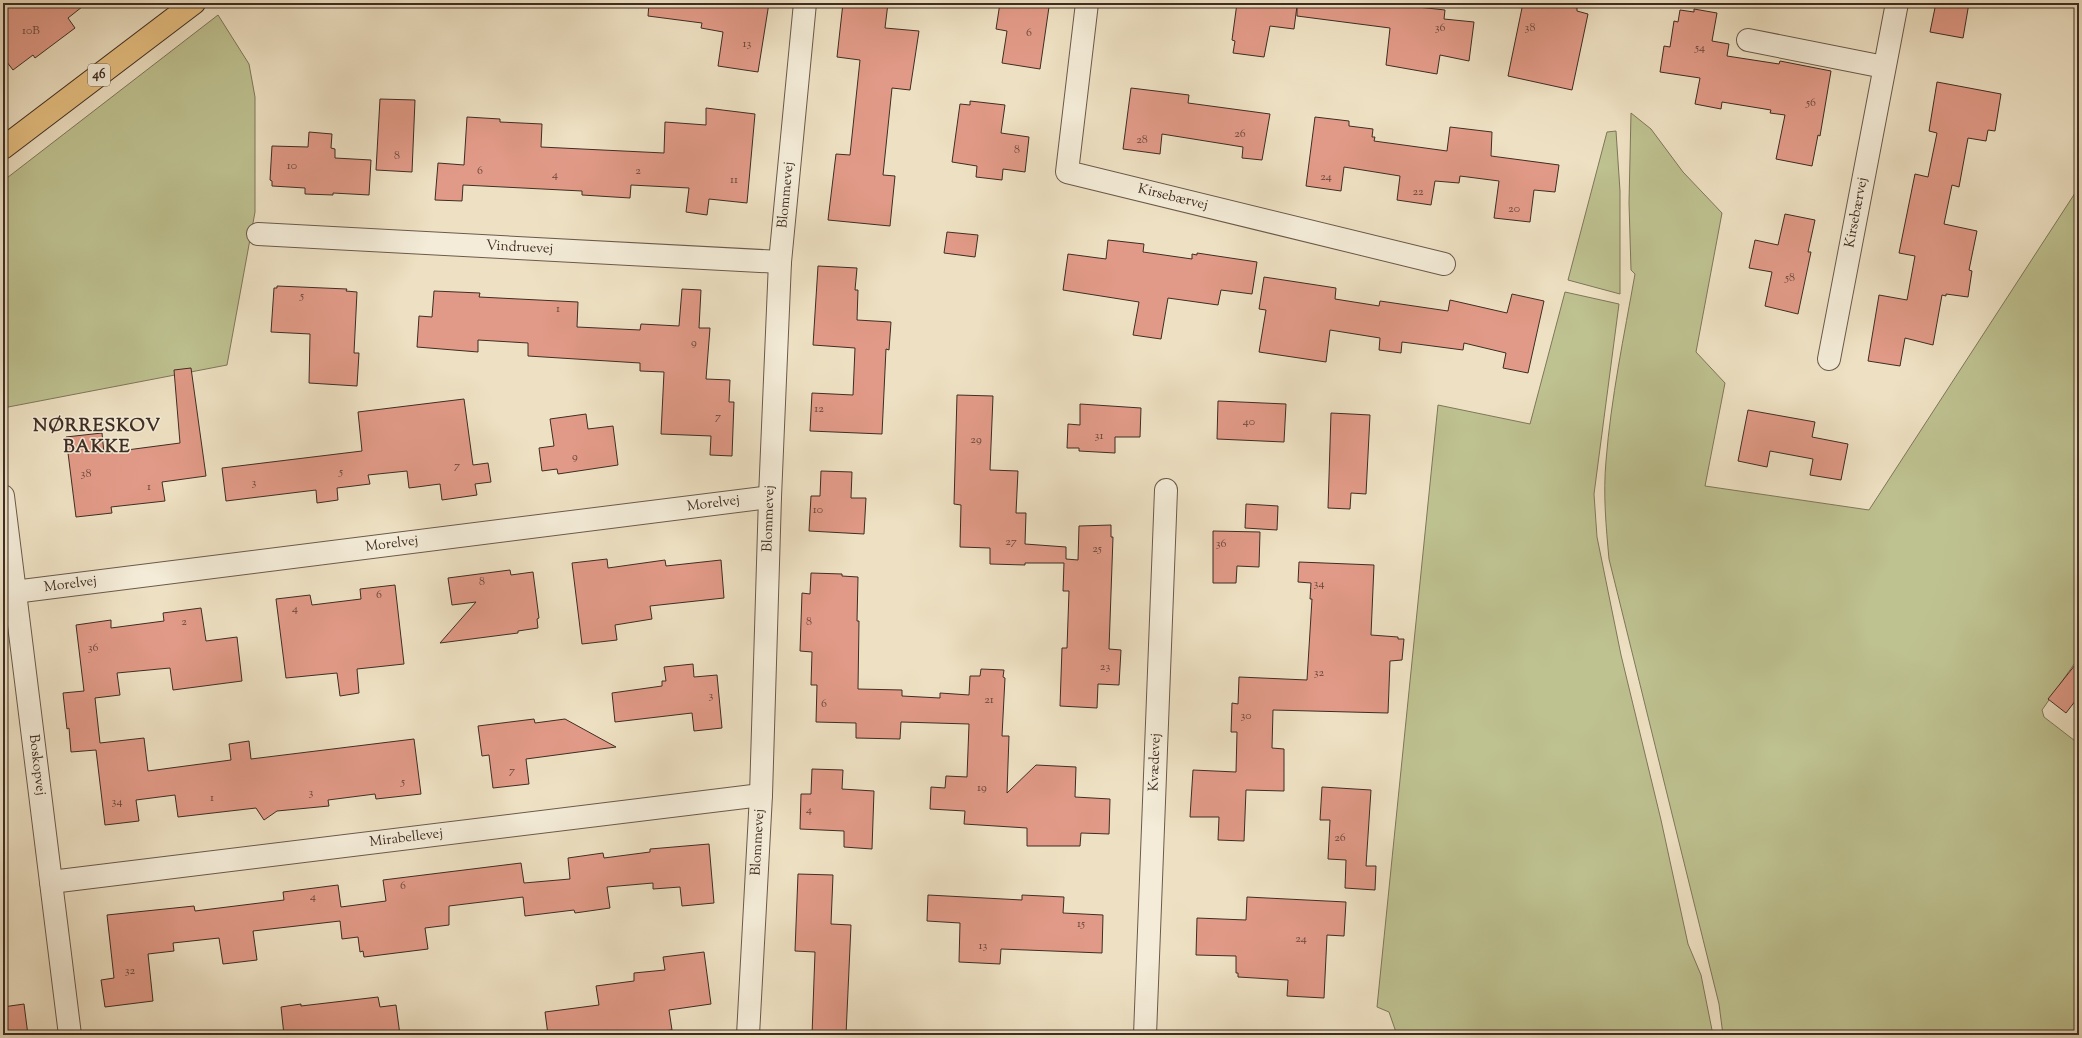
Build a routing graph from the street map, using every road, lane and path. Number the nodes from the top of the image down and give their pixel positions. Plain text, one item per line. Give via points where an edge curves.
1 (194, 3) edge
2 (805, 3) edge
3 (1087, 3) edge
4 (1897, 3) edge
5 (1748, 40) dead end
6 (1884, 67) junction
7 (3, 148) edge
8 (258, 234) dead end
9 (780, 262) junction
10 (1444, 264) dead end
11 (1829, 359) dead end
12 (1166, 490) dead end
13 (3, 496) edge
14 (770, 497) junction
15 (14, 592) junction
16 (761, 795) junction
17 (51, 882) junction
18 (70, 1035) edge
19 (748, 1035) edge
20 (1145, 1035) edge

1 - 7 main road, 46
2 - 9 street, Blommevej
3 - 10 street, Kirsebærvej via 1067,172
4 - 6 street, Kirsebærvej
5 - 6 street
6 - 11 street, Kirsebærvej
8 - 9 street, Vindruevej
9 - 14 street, Blommevej
12 - 20 street, Kvædevej
13 - 15 street, Boskopvej
14 - 15 street, Morelvej
14 - 16 street, Blommevej
15 - 17 street, Boskopvej
16 - 17 street, Mirabellevej
16 - 19 street, Blommevej
17 - 18 street, Boskopvej

